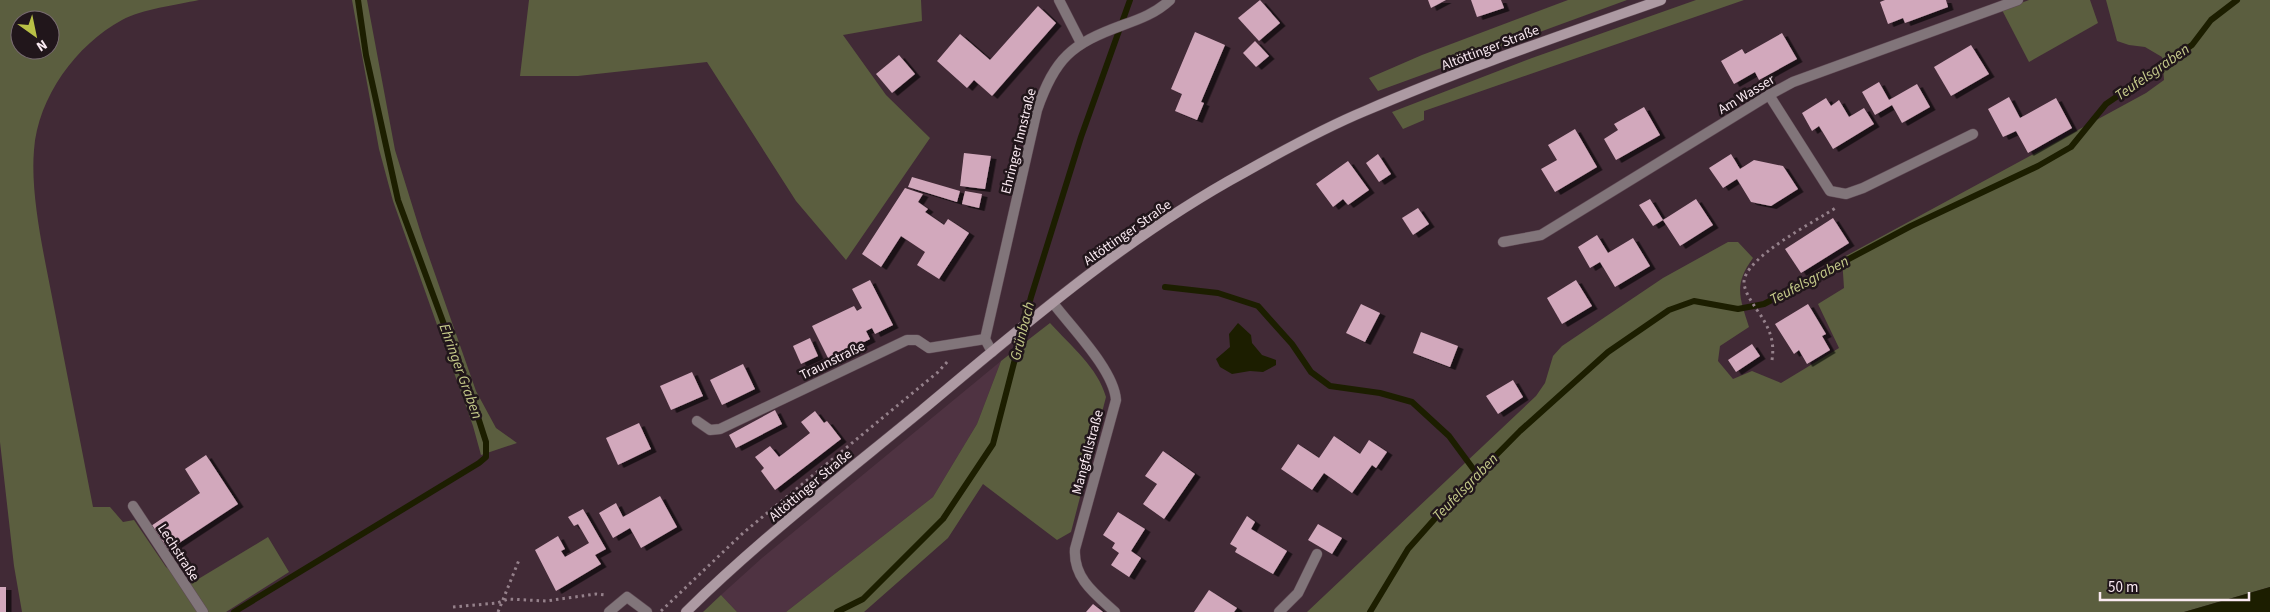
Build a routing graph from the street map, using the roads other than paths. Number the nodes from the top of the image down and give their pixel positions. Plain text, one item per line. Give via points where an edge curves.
1 (1059, 0) edge
2 (1170, 0) edge
3 (1661, 0) edge
4 (2018, 0) edge
5 (1081, 43) junction
6 (1769, 94) junction
7 (1973, 134) dead end
8 (1503, 242) dead end
9 (1053, 303) junction
10 (985, 339) junction
11 (992, 352) junction
12 (696, 421) dead end
13 (133, 506) dead end
14 (1317, 554) dead end
15 (203, 612) edge
16 (608, 612) edge
17 (647, 612) edge
18 (686, 612) edge
19 (1115, 612) edge
20 (1278, 612) edge

1 - 5 street
2 - 5 street, Ehringer Innstraße via 1142,18
3 - 9 main road, Altöttinger Straße via 1558,36 1363,112 1243,173 1182,209
4 - 6 street, Am Wasser via 1816,73
5 - 10 street, Ehringer Innstraße via 1055,68 1038,110
6 - 7 street via 1830,192 1846,194
6 - 8 street, Am Wasser via 1540,234
9 - 11 main road, Altöttinger Straße
9 - 19 street, Mangfallstraße via 1108,373 1115,391 1116,400 1074,562 1089,588
10 - 11 street
10 - 12 street, Traunstraße via 929,348 917,340 907,340 720,429 710,430
11 - 18 main road, Altöttinger Straße via 741,560
13 - 15 street, Lechstraße
14 - 20 street via 1298,593
16 - 17 street via 627,597

